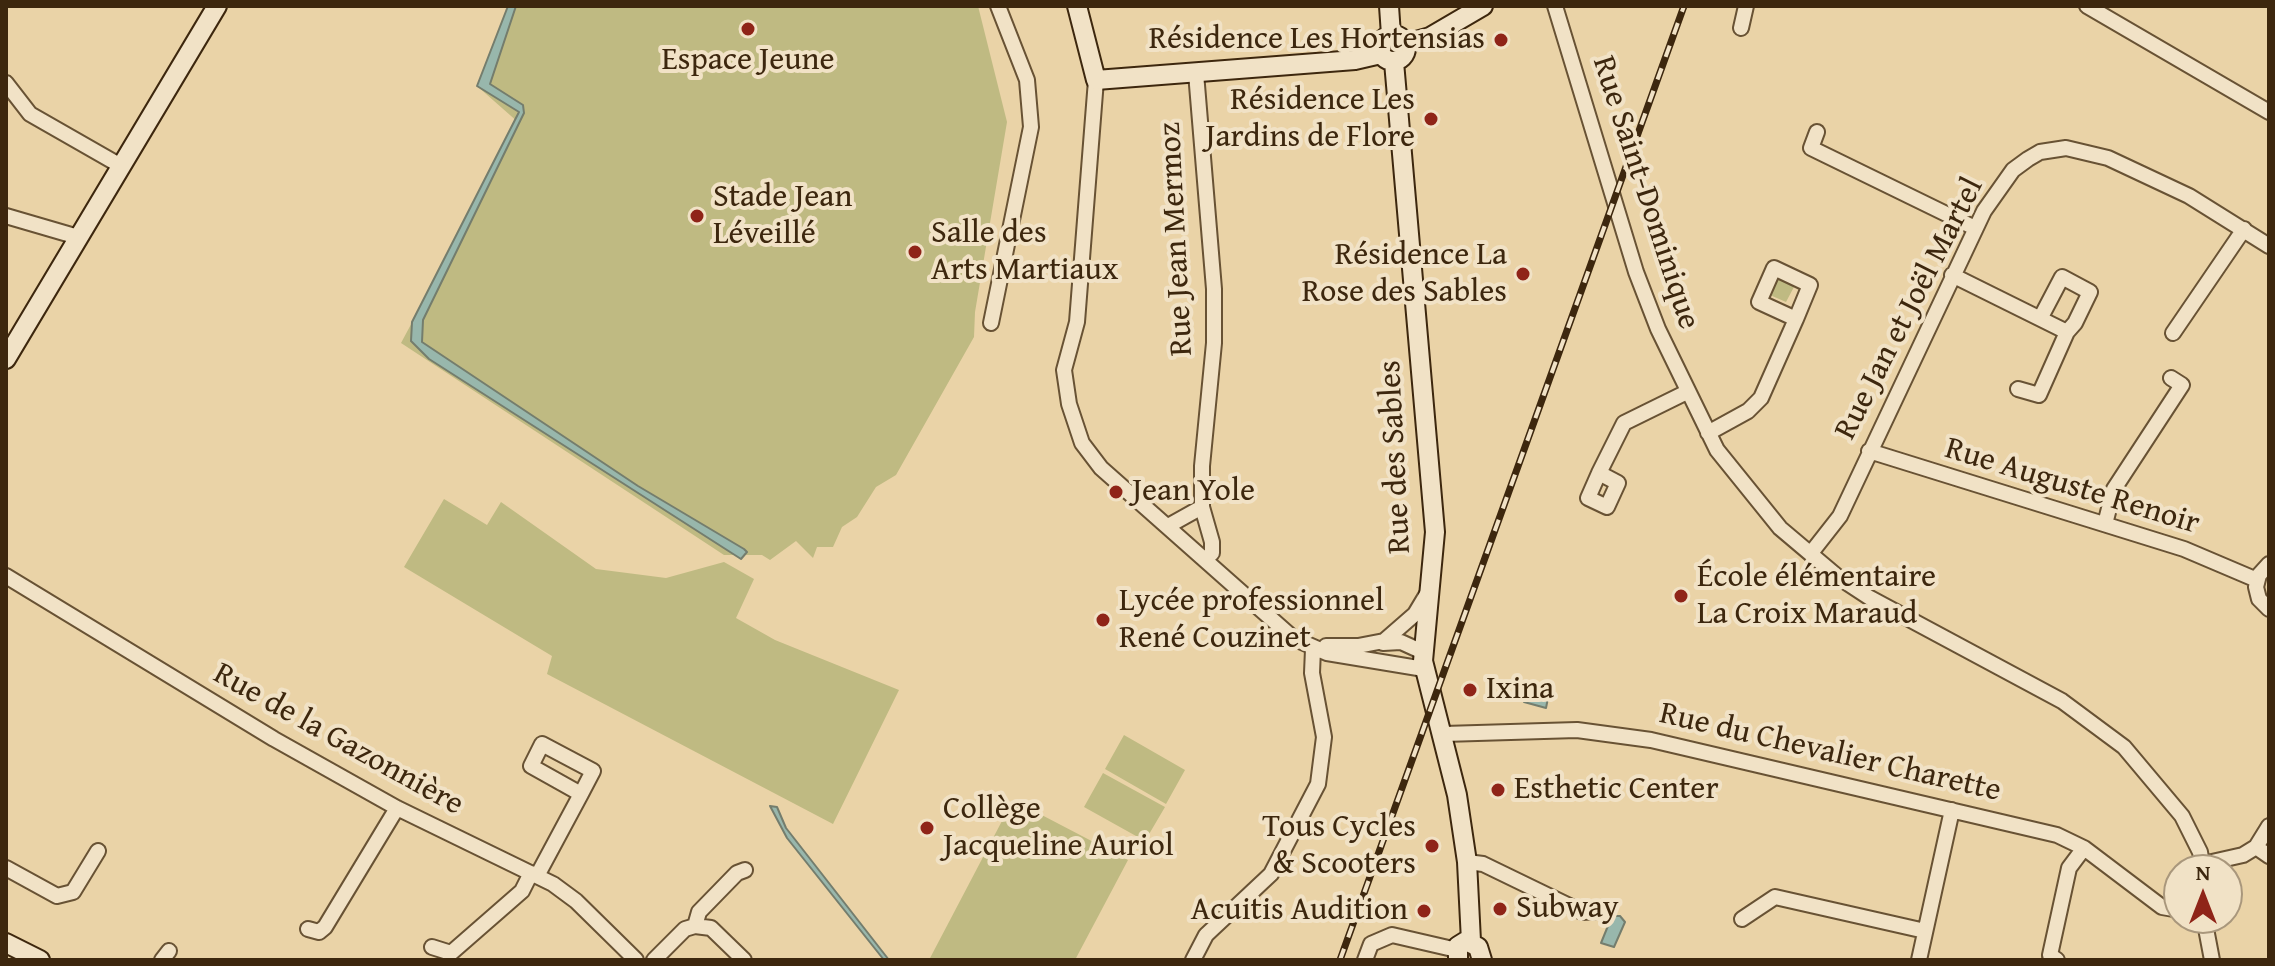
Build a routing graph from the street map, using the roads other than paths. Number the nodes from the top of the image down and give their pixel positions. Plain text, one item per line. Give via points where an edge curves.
1 (217, 6) edge
2 (998, 6) edge
3 (1077, 6) edge
4 (1389, 6) edge
5 (1483, 6) edge
6 (1555, 6) edge
7 (1746, 6) edge
8 (2087, 6) edge
9 (1741, 28) dead end
10 (1398, 40) junction
11 (1388, 58) junction
12 (1196, 73) junction
13 (1096, 80) junction
14 (6, 83) edge
15 (2269, 112) edge
16 (1817, 132) dead end
17 (121, 166) junction
18 (6, 216) edge
19 (1975, 228) junction
20 (2244, 229) junction
21 (78, 237) junction
22 (2269, 246) edge
23 (1952, 275) junction
24 (2041, 317) junction
25 (1796, 319) dead end
26 (991, 323) dead end
27 (2067, 332) junction
28 (2173, 333) dead end
29 (6, 359) edge
30 (2171, 378) dead end
31 (2018, 389) dead end
32 (1687, 392) junction
33 (1708, 433) junction
34 (1869, 451) junction
35 (1599, 473) dead end
36 (1202, 507) junction
37 (2105, 524) junction
38 (1168, 526) junction
39 (1811, 553) junction
40 (1205, 560) junction
41 (2269, 564) edge
42 (6, 576) edge
43 (2257, 580) junction
44 (1430, 589) junction
45 (2269, 609) edge
46 (1384, 641) junction
47 (1313, 649) junction
48 (1424, 661) junction
49 (1380, 664) junction
50 (1444, 734) junction
51 (581, 794) dead end
52 (397, 808) junction
53 (1952, 810) junction
54 (2269, 826) edge
55 (2256, 847) junction
56 (2084, 848) junction
57 (98, 851) dead end
58 (2199, 854) edge
59 (2243, 855) edge
60 (2269, 856) edge
61 (1467, 862) junction
62 (6, 868) edge
63 (745, 870) dead end
64 (534, 874) junction
65 (2163, 907) edge
66 (1599, 911) dead end
67 (1742, 919) dead end
68 (695, 926) junction
69 (308, 929) dead end
70 (1925, 931) junction
71 (2207, 934) edge
72 (6, 943) edge
73 (432, 947) dead end
74 (1462, 950) edge
75 (40, 960) edge
76 (636, 960) edge
77 (654, 960) edge
78 (744, 960) edge
79 (1193, 960) edge
80 (1365, 960) edge
81 (1482, 960) edge
82 (1919, 960) edge
83 (2057, 960) edge
84 (2212, 960) edge

1 - 17 main road
2 - 26 street via 1032,106
3 - 13 main road
4 - 10 main road
5 - 10 main road via 1430,37
6 - 32 street, Rue Saint-Dominique via 1636,272
7 - 9 street
8 - 15 street
10 - 11 main road via 1404,56
11 - 12 main road
11 - 44 main road, Rue des Sables via 1435,532
12 - 13 main road
12 - 36 street, Rue Jean Mermoz via 1214,289
13 - 38 street via 1077,322 1065,356 1069,404 1089,454
14 - 17 street via 30,114
16 - 19 street via 1811,148
17 - 21 main road
18 - 21 street
19 - 20 street, Rue Jan et Joël Martel via 2013,170 2040,152 2066,148 2131,167
19 - 23 street, Rue Jan et Joël Martel
20 - 22 street, Rue Jan et Joël Martel
20 - 28 street
21 - 29 main road
23 - 24 street
23 - 34 street, Rue Jan et Joël Martel
24 - 27 street
24 - 27 street via 2062,277 2090,292
25 - 33 street via 1761,398
27 - 31 street via 2039,395
30 - 37 street via 2182,385 2114,489
32 - 33 street, Rue Saint-Dominique
32 - 35 street via 1624,423
33 - 39 street, Rue Saint-Dominique via 1780,528
34 - 37 street, Rue Auguste Renoir
34 - 39 street, Rue Jan et Joël Martel via 1840,516
36 - 38 street
36 - 40 street, Rue Jean Mermoz via 1212,542
37 - 43 street, Rue Auguste Renoir
38 - 40 street
39 - 58 street, Rue Saint-Dominique via 1870,598 2093,721 2124,747 2171,801
40 - 47 street via 1293,638
41 - 43 street
42 - 52 street, Rue de la Gazonnière via 200,696
43 - 45 street via 2259,599
44 - 46 street via 1415,614
44 - 48 main road, Rue des Sables
46 - 47 street via 1343,647 1318,644
46 - 48 street via 1401,642
46 - 49 street
47 - 49 street
47 - 79 street via 1324,737 1318,784 1271,874 1206,935
48 - 49 street
48 - 50 main road, Rue des Sables
50 - 53 street, Rue du Chevalier Charette via 1566,730 1651,740
50 - 61 main road, Rue des Sables
51 - 64 street
52 - 64 street, Rue de la Gazonnière
52 - 69 street via 325,927 319,932
53 - 56 street, Rue du Chevalier Charette via 2057,835
53 - 70 street
54 - 55 street
55 - 59 street
55 - 60 street
56 - 65 street, Rue du Chevalier Charette
56 - 83 street via 2069,868 2050,955
57 - 62 street via 73,892 57,896
61 - 66 street via 1483,864 1582,912
61 - 74 main road, Rue des Sables
63 - 68 street via 699,912
64 - 73 street via 522,891 451,953
64 - 76 street, Rue de la Gazonnière via 576,901
67 - 70 street via 1775,897
68 - 77 street via 685,929
68 - 78 street via 711,928
70 - 82 street
71 - 84 street
72 - 75 main road
74 - 80 street via 1392,935 1371,944
74 - 81 main road, Rue des Sables via 1478,947

